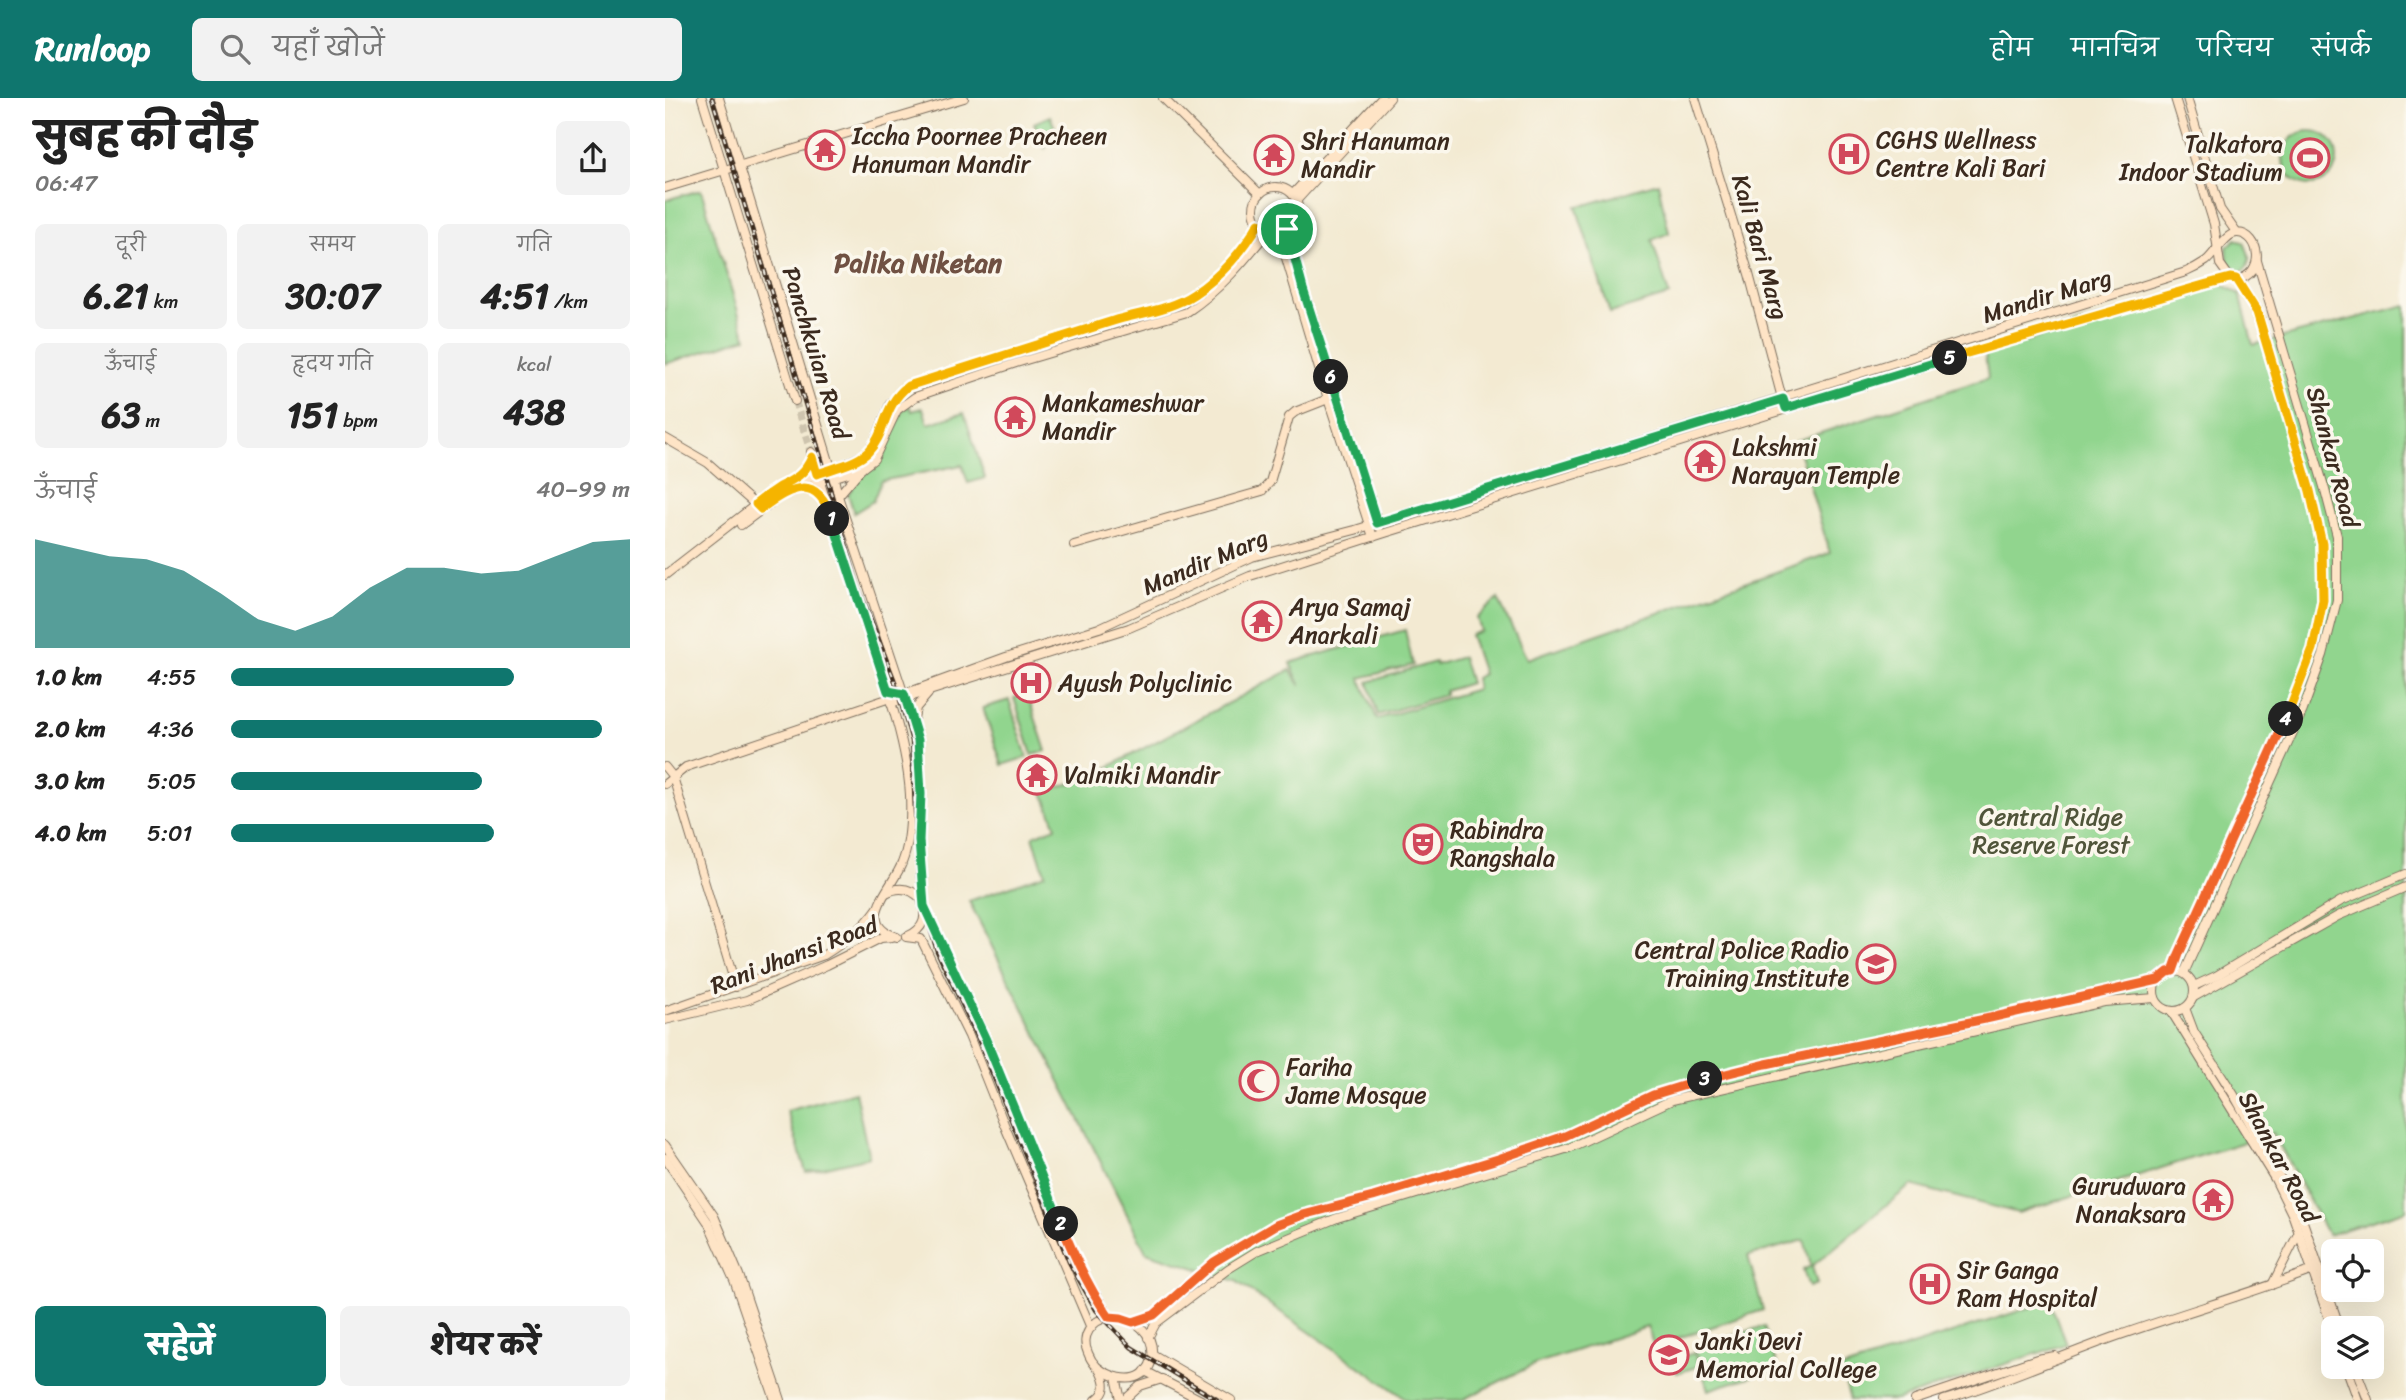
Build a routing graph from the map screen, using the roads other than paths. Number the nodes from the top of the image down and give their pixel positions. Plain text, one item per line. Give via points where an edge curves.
1 (702, 98) edge
2 (719, 98) edge
3 (964, 98) edge
4 (1163, 98) edge
5 (1382, 98) edge
6 (1390, 98) edge
7 (1697, 98) edge
8 (2175, 98) edge
9 (2187, 98) edge
10 (739, 166) junction
11 (725, 170) junction
12 (665, 188) edge
13 (1260, 194) junction
14 (1295, 197) junction
15 (1259, 223) junction
16 (1269, 230) junction
17 (1282, 230) junction
18 (2236, 232) junction
19 (2218, 251) junction
20 (2257, 261) junction
21 (2233, 279) junction
22 (1328, 400) junction
23 (795, 401) tunnel mouth
24 (1786, 403) junction
25 (665, 439) edge
26 (1591, 458) junction
27 (1595, 467) junction
28 (861, 469) junction
29 (833, 474) junction
30 (819, 478) junction
31 (794, 482) junction
32 (803, 487) junction
33 (838, 496) junction
34 (827, 503) junction
35 (758, 507) junction
36 (741, 525) dead end
37 (1373, 525) junction
38 (1377, 536) junction
39 (1074, 545) dead end
40 (665, 575) edge
41 (1034, 653) junction
42 (932, 690) junction
43 (905, 696) junction
44 (890, 697) junction
45 (914, 725) junction
46 (665, 767) edge
47 (673, 777) junction
48 (665, 784) edge
49 (2406, 874) edge
50 (2406, 887) edge
51 (884, 895) junction
52 (924, 906) junction
53 (877, 909) junction
54 (902, 937) junction
55 (2173, 971) junction
56 (2183, 973) junction
57 (2158, 980) junction
58 (2194, 986) junction
59 (736, 987) junction
60 (2194, 997) junction
61 (2155, 998) junction
62 (2185, 1008) junction
63 (665, 1011) edge
64 (2171, 1011) junction
65 (665, 1020) edge
66 (1640, 1102) junction
67 (1644, 1112) junction
68 (1565, 1136) junction
69 (665, 1145) edge
70 (1569, 1148) junction
71 (665, 1157) edge
72 (685, 1178) junction
73 (2299, 1232) junction
74 (2315, 1269) junction
75 (736, 1278) junction
76 (2272, 1285) junction
77 (2329, 1316) edge
78 (2335, 1316) edge
79 (1109, 1317) junction
80 (1133, 1322) junction
81 (1091, 1328) junction
82 (1148, 1338) junction
83 (1154, 1355) junction
84 (2063, 1355) junction
85 (1098, 1367) junction
86 (1145, 1371) junction
87 (1116, 1377) junction
88 (1133, 1377) junction
89 (1162, 1379) junction
90 (2350, 1379) edge
91 (2360, 1379) edge
92 (1097, 1399) edge
93 (1124, 1399) edge
94 (775, 1400) edge
95 (781, 1400) edge
96 (1201, 1400) edge
97 (1231, 1400) edge
98 (1915, 1400) edge
99 (1944, 1400) edge
100 (2358, 1400) edge
101 (2368, 1400) edge

1 - 11 main road, Panchkuian Road
2 - 10 main road, Panchkuian Road
3 - 10 main road
4 - 13 main road
5 - 14 main road
6 - 14 main road
7 - 24 main road, Kali Bari Marg
8 - 19 main road
9 - 18 main road via 2220,209
10 - 11 main road
10 - 29 main road, Panchkuian Road
11 - 12 main road
11 - 23 main road, Panchkuian Road
13 - 14 main road via 1280,187
13 - 15 main road via 1254,207
14 - 17 main road via 1296,219
15 - 16 main road
15 - 29 main road via 1246,246 1195,294 1176,304 908,386 890,404 871,449
16 - 17 main road
16 - 28 main road via 1228,279 1187,313 915,397 897,410 879,452
17 - 22 main road
17 - 37 main road
18 - 19 main road
18 - 20 main road via 2251,240
19 - 21 main road via 2220,264
19 - 24 main road, Mandir Marg via 2186,272
20 - 21 main road via 2252,273
20 - 56 main road, Shankar Road via 2337,536 2337,600 2303,710
21 - 24 main road, Mandir Marg
21 - 55 main road, Shankar Road via 2257,312 2310,491 2322,544 2323,600 2313,649 2294,703
22 - 37 main road
22 - 39 main road via 1289,417 1270,482 1262,491
24 - 26 main road, Mandir Marg
24 - 27 main road, Mandir Marg
25 - 35 main road via 708,463
26 - 27 main road
26 - 37 main road, Mandir Marg
27 - 38 main road, Mandir Marg
28 - 29 main road
28 - 33 main road
29 - 30 main road
29 - 33 main road, Panchkuian Road
30 - 31 main road
30 - 31 main road, Panchkuian Road via 811,454 808,467
30 - 32 main road
30 - 34 main road, Panchkuian Road
31 - 35 main road via 781,486
32 - 34 main road via 813,489
32 - 35 main road
33 - 43 main road, Panchkuian Road
34 - 44 main road, Panchkuian Road
35 - 36 main road
35 - 40 main road
37 - 38 main road
37 - 41 main road, Mandir Marg via 1252,557 1127,617
38 - 41 main road, Mandir Marg via 1250,576 1129,628
41 - 42 main road, Mandir Marg
41 - 43 main road, Mandir Marg
42 - 43 main road, Mandir Marg
42 - 45 main road via 916,708
43 - 44 main road, Mandir Marg
43 - 45 main road, Panchkuian Road
44 - 47 main road via 686,767
44 - 51 main road, Panchkuian Road via 910,794 908,841 901,867
45 - 52 main road, Panchkuian Road
46 - 47 main road
47 - 48 main road
47 - 59 main road
49 - 58 main road via 2341,901
50 - 60 main road via 2339,916
51 - 52 main road via 907,889 917,894
51 - 53 main road
52 - 54 main road via 923,925
52 - 79 main road via 986,1040 1075,1259
53 - 54 main road via 887,933
53 - 59 main road, Rani Jhansi Road via 845,942 824,955
54 - 65 main road, Rani Jhansi Road via 881,938 747,1000
54 - 81 main road via 921,939 969,1036
55 - 56 main road
55 - 57 main road
56 - 58 main road
57 - 61 main road
57 - 66 main road via 1766,1064 1687,1084
58 - 60 main road
59 - 63 main road, Rani Jhansi Road
60 - 62 main road
61 - 64 main road
61 - 67 main road via 2104,1002 1685,1096
62 - 64 main road
62 - 74 main road, Shankar Road via 2194,1032 2299,1213
64 - 73 main road, Shankar Road via 2275,1179
66 - 67 main road
66 - 68 main road
67 - 70 main road
68 - 70 main road
68 - 80 main road via 1276,1225 1214,1262 1154,1315
69 - 72 main road
70 - 82 main road via 1337,1218 1257,1251 1156,1323
71 - 72 main road
72 - 75 main road via 714,1216
73 - 74 main road, Shankar Road
73 - 76 main road
74 - 76 main road
74 - 77 main road, Shankar Road
74 - 78 main road, Shankar Road
75 - 94 main road
75 - 95 main road
76 - 84 main road
79 - 80 main road
79 - 81 main road
80 - 82 main road
81 - 85 main road via 1086,1348
82 - 83 main road
83 - 86 main road
83 - 97 main road
84 - 98 main road via 2037,1359
84 - 99 main road
85 - 87 main road
85 - 92 main road via 1105,1387
86 - 88 main road
86 - 89 main road
87 - 88 main road
87 - 93 main road
88 - 93 main road
89 - 93 main road via 1140,1386
89 - 96 main road
90 - 100 main road
91 - 101 main road

